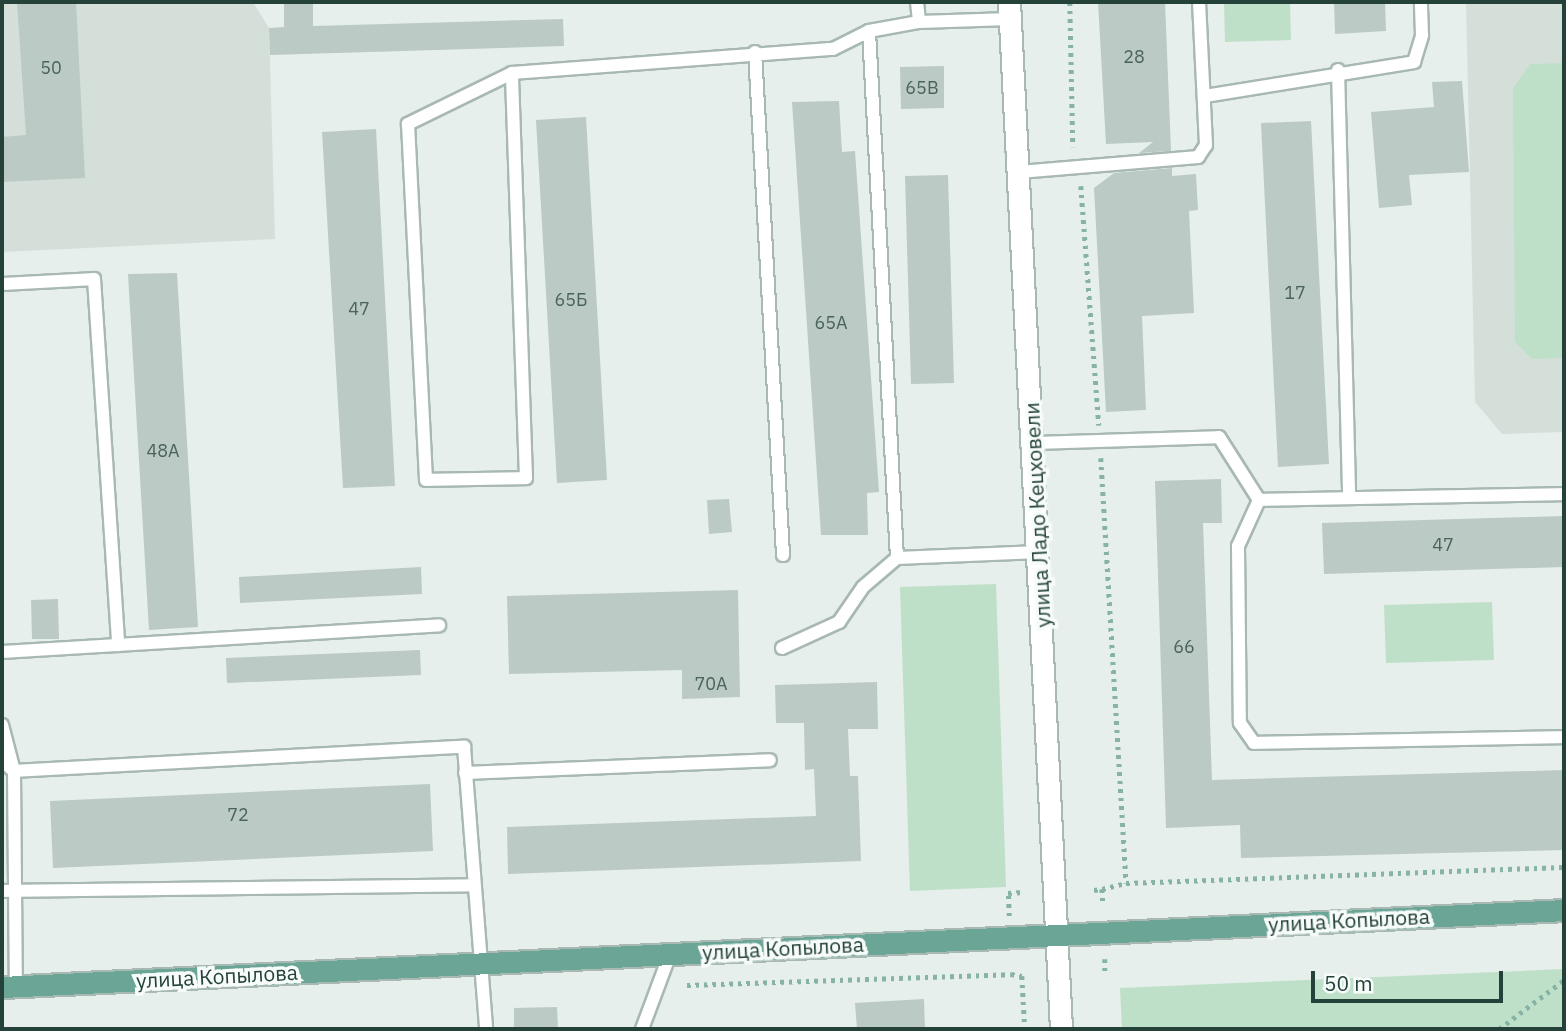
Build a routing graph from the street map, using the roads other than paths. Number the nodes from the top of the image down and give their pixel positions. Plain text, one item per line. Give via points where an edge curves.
1 (917, 2) edge
2 (1199, 2) edge
3 (1421, 2) edge
4 (1010, 10) edge
5 (919, 22) junction
6 (869, 31) junction
7 (755, 52) junction
8 (1338, 70) junction
9 (512, 73) junction
10 (1205, 96) junction
11 (1019, 172) junction
12 (2, 284) edge
13 (1033, 443) junction
14 (1564, 494) edge
15 (1349, 498) junction
16 (1259, 500) junction
17 (1040, 552) junction
18 (783, 555) dead end
19 (897, 558) junction
20 (439, 625) dead end
21 (118, 645) junction
22 (782, 648) dead end
23 (2, 652) edge
24 (2, 724) edge
25 (1564, 737) edge
26 (770, 760) dead end
27 (2, 761) edge
28 (14, 771) junction
29 (465, 773) junction
30 (472, 886) junction
31 (7, 891) edge
32 (1564, 910) edge
33 (1059, 934) junction
34 (670, 954) junction
35 (483, 963) junction
36 (9, 987) edge
37 (640, 1027) edge
38 (486, 1029) edge
39 (1061, 1029) edge

1 - 5 lane
2 - 10 lane
3 - 8 lane via 1422,35 1414,62
4 - 5 lane
4 - 11 main road, улица Ладо Кецховели
5 - 6 lane
6 - 7 lane via 833,49
6 - 19 lane
7 - 9 lane
7 - 18 lane
8 - 10 lane
8 - 15 lane
9 - 9 lane via 408,124 426,480 526,478
10 - 11 lane via 1206,145 1198,157
11 - 13 main road, улица Ладо Кецховели
12 - 21 lane via 94,279
13 - 16 lane via 1219,437
13 - 17 main road, улица Ладо Кецховели
14 - 15 lane
15 - 16 lane
16 - 25 lane via 1238,546 1240,723 1254,743
17 - 19 lane
17 - 33 main road, улица Ладо Кецховели
19 - 22 lane via 863,587 839,622
20 - 21 lane
21 - 23 lane
24 - 28 lane
26 - 29 lane
27 - 28 lane
28 - 29 lane via 464,747
28 - 31 lane
29 - 30 lane
30 - 31 lane
30 - 35 lane
31 - 36 lane
32 - 33 main road, улица Копылова
33 - 34 main road, улица Копылова
33 - 39 main road, улица Ладо Кецховели
34 - 35 main road, улица Копылова
34 - 37 lane
35 - 36 main road, улица Копылова
35 - 38 lane

